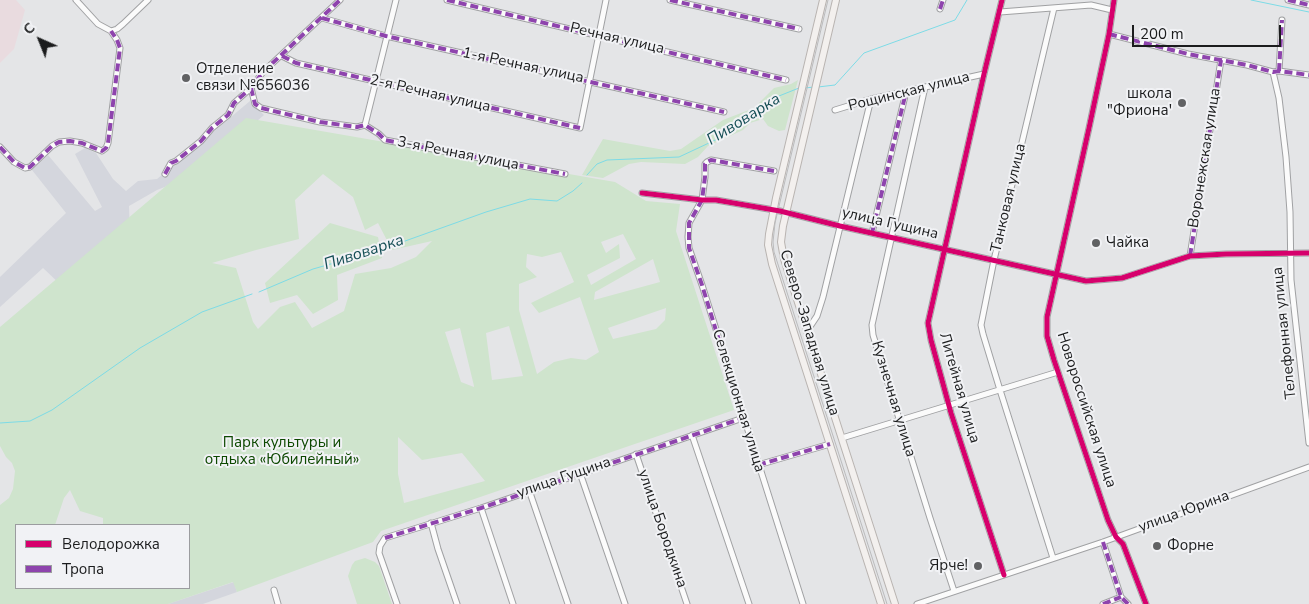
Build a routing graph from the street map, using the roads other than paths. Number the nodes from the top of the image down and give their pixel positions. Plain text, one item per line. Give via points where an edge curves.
1 (76, 0) edge
2 (148, 0) edge
3 (340, 0) edge
4 (396, 0) edge
5 (447, 0) edge
6 (606, 0) edge
7 (670, 0) edge
8 (823, 0) edge
9 (836, 0) edge
10 (942, 0) edge
11 (1002, 0) edge
12 (1114, 0) edge
13 (1288, 0) edge
14 (1309, 5) edge
15 (1054, 8) junction
16 (940, 9) dead end
17 (1112, 10) junction
18 (1000, 12) junction
19 (322, 18) junction
20 (1282, 20) dead end
21 (799, 29) dead end
22 (111, 31) junction
23 (598, 34) junction
24 (1109, 34) junction
25 (386, 36) junction
26 (282, 56) junction
27 (1221, 60) junction
28 (1276, 72) junction
29 (984, 74) junction
30 (1309, 74) edge
31 (590, 80) junction
32 (786, 80) dead end
33 (376, 81) junction
34 (925, 86) junction
35 (251, 88) junction
36 (906, 92) junction
37 (871, 100) junction
38 (835, 110) dead end
39 (724, 112) dead end
40 (365, 126) junction
41 (0, 148) edge
42 (774, 171) dead end
43 (165, 174) dead end
44 (566, 174) dead end
45 (642, 194) dead end
46 (702, 200) junction
47 (774, 210) junction
48 (786, 212) junction
49 (840, 226) junction
50 (872, 233) junction
51 (892, 237) junction
52 (944, 249) junction
53 (1309, 253) edge
54 (1289, 254) junction
55 (1190, 256) junction
56 (994, 260) junction
57 (1056, 274) junction
58 (807, 331) junction
59 (1058, 372) junction
60 (1000, 390) junction
61 (950, 406) junction
62 (743, 418) junction
63 (900, 420) junction
64 (692, 435) junction
65 (842, 438) junction
66 (1309, 442) edge
67 (830, 444) junction
68 (636, 454) junction
69 (758, 465) junction
70 (1309, 467) edge
71 (580, 473) junction
72 (530, 490) junction
73 (481, 508) junction
74 (431, 523) junction
75 (1116, 537) junction
76 (1103, 542) junction
77 (1053, 558) junction
78 (1004, 575) junction
79 (274, 590) dead end
80 (954, 591) junction
81 (1121, 597) junction
82 (278, 604) edge
83 (397, 604) edge
84 (457, 604) edge
85 (513, 604) edge
86 (568, 604) edge
87 (625, 604) edge
88 (688, 604) edge
89 (749, 604) edge
90 (802, 604) edge
91 (881, 604) edge
92 (895, 604) edge
93 (917, 604) edge
94 (1103, 604) edge
95 (1128, 604) edge
96 (1146, 604) edge

1 - 22 street via 98,24
2 - 22 street
3 - 19 street
4 - 25 street
5 - 23 street, Речная улица
6 - 23 street
7 - 21 street
8 - 47 main road, Северо-Западная улица
9 - 48 main road, Северо-Западная улица
10 - 16 street
11 - 18 street, Литейная улица
12 - 17 street, Новороссийская улица
13 - 14 street
15 - 17 street via 1091,5
15 - 18 street
15 - 56 street, Танковая улица
17 - 24 street, Новороссийская улица
18 - 29 street, Литейная улица
19 - 25 street, 1-я Речная улица
19 - 26 street
20 - 28 street, Телефонная улица
22 - 41 street via 120,48 106,148 102,151 82,143 59,142 25,168
23 - 31 street
23 - 32 street, Речная улица
24 - 27 street
24 - 57 street, Новороссийская улица
25 - 31 street, 1-я Речная улица
25 - 33 street
26 - 33 street, 2-я Речная улица via 296,63
26 - 35 street
27 - 28 street
27 - 55 street, Воронежская улица
28 - 30 street
28 - 54 street, Телефонная улица via 1290,212
29 - 34 street, Рощинская улица
29 - 52 street, Литейная улица
31 - 33 street, 2-я Речная улица via 580,128
31 - 39 street, 1-я Речная улица
33 - 40 street
34 - 36 street, Рощинская улица
34 - 51 street, Кузнечная улица
35 - 40 street via 255,104 260,108 320,122
35 - 43 street via 201,141 171,162
36 - 37 street, Рощинская улица
36 - 50 street
37 - 38 street, Рощинская улица
37 - 49 street
40 - 44 street, 3-я Речная улица via 384,140
42 - 46 street via 711,160 705,164
45 - 46 street, улица Гущина
46 - 47 street, улица Гущина
46 - 62 street, Селекционная улица via 689,223 689,248
47 - 48 street, улица Гущина
47 - 67 main road, Северо-Западная улица via 769,234 770,255
48 - 49 street, улица Гущина
48 - 58 main road, Северо-Западная улица via 781,233 782,251
49 - 50 street, улица Гущина
49 - 58 street via 823,297 817,316
50 - 51 street, улица Гущина
51 - 52 street, улица Гущина
51 - 63 street, Кузнечная улица via 872,325
52 - 56 street, улица Гущина
52 - 61 street, Литейная улица via 928,323
53 - 54 street, улица Гущина
54 - 55 street, улица Гущина
54 - 66 street, Телефонная улица
55 - 57 street, улица Гущина via 1114,280 1086,281
56 - 57 street, улица Гущина
56 - 60 street, Танковая улица via 981,325
57 - 59 street, Новороссийская улица via 1047,317 1047,336
58 - 65 main road, Северо-Западная улица
59 - 60 street
59 - 75 street, Новороссийская улица
60 - 61 street
60 - 77 street, Танковая улица
61 - 63 street
61 - 78 street, Литейная улица
62 - 64 street, улица Гущина
62 - 69 street, Селекционная улица
63 - 65 street
63 - 80 street, Кузнечная улица
64 - 68 street, улица Гущина
64 - 89 street
65 - 92 main road, Северо-Западная улица
67 - 69 street
67 - 91 main road, Северо-Западная улица
68 - 71 street, улица Гущина
68 - 88 street, улица Бородкина
69 - 90 street, Селекционная улица
70 - 75 street, улица Юрина
71 - 72 street, улица Гущина
71 - 87 street
72 - 73 street, улица Гущина
72 - 86 street
73 - 74 street, улица Гущина
73 - 85 street
74 - 83 street, улица Гущина via 385,538 380,546 379,553
74 - 84 street
75 - 76 street, улица Юрина
75 - 96 street, Новороссийская улица via 1124,544
76 - 77 street, улица Юрина
76 - 81 street
77 - 78 street, улица Юрина
78 - 80 street, улица Юрина
79 - 82 street
80 - 93 street, улица Юрина
81 - 94 street
81 - 95 street

